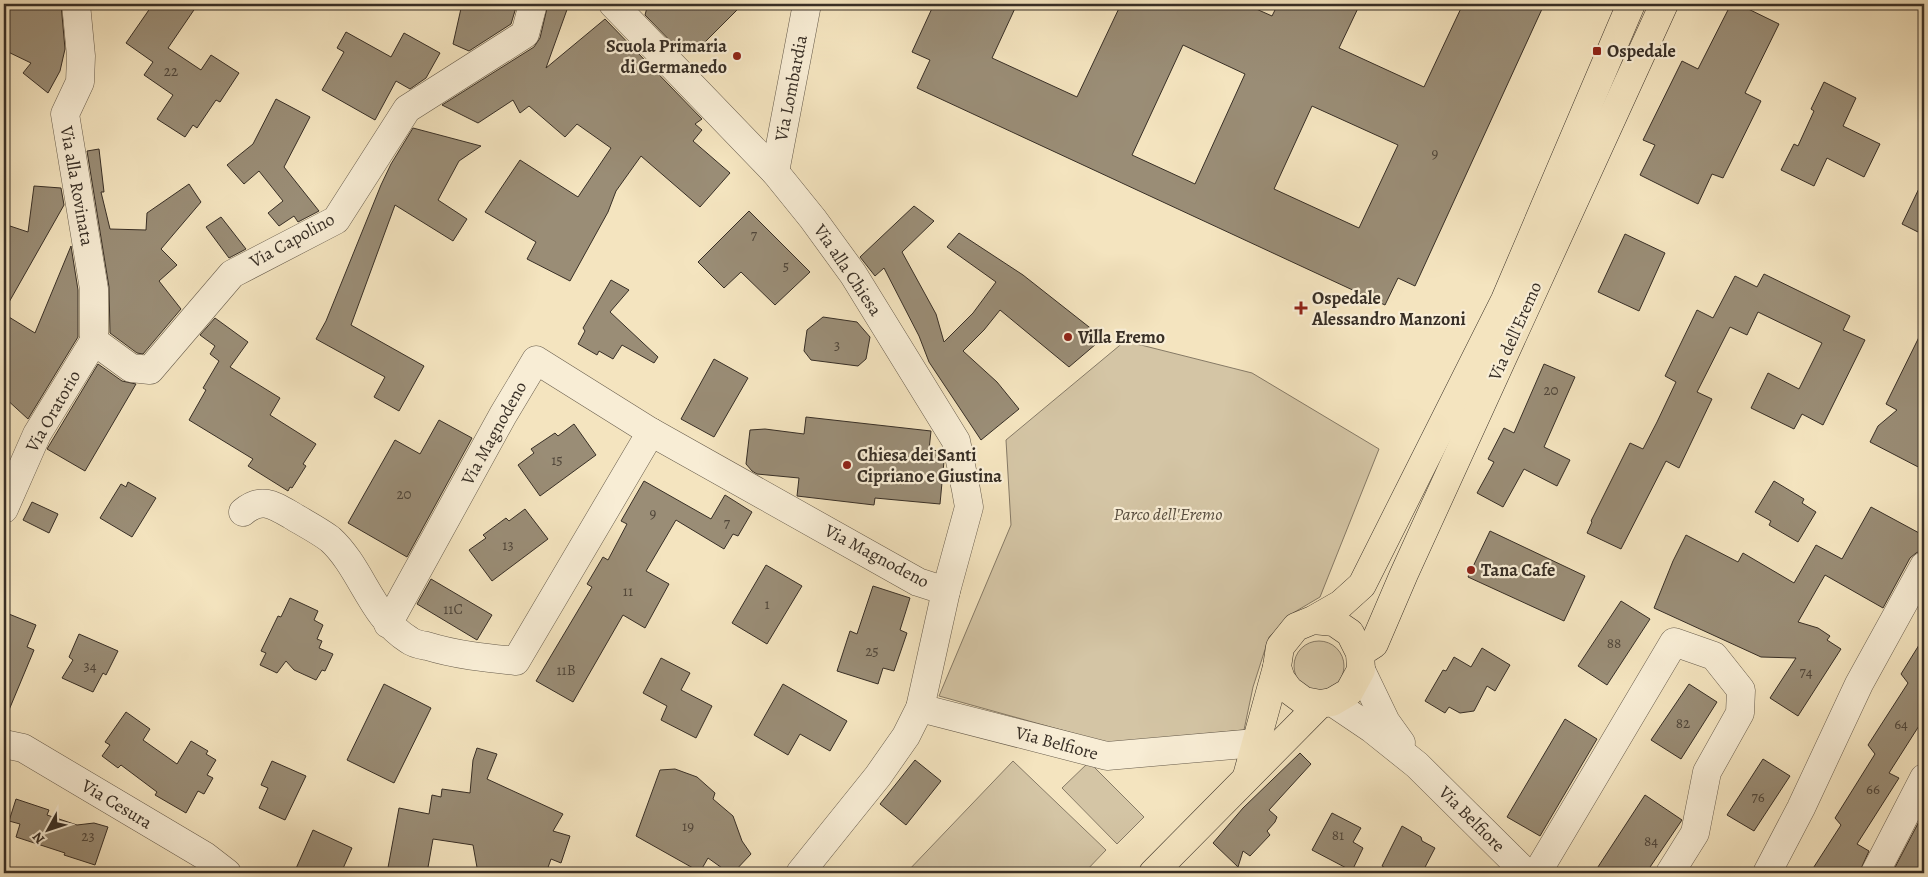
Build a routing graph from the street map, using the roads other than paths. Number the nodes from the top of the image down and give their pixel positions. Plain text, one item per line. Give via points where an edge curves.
1 (76, 4) edge
2 (533, 4) edge
3 (612, 4) edge
4 (807, 4) edge
5 (1631, 4) edge
6 (1664, 4) edge
7 (776, 172) junction
8 (94, 341) junction
9 (651, 432) junction
10 (4, 509) edge
11 (243, 512) dead end
12 (1924, 566) edge
13 (946, 591) junction
14 (1314, 620) junction
15 (388, 624) junction
16 (1361, 662) junction
17 (1277, 666) junction
18 (1326, 703) junction
19 (920, 708) junction
20 (1256, 743) junction
21 (4, 744) edge
22 (1417, 765) junction
23 (1247, 776) junction
24 (1924, 778) edge
25 (226, 873) edge
26 (800, 873) edge
27 (1153, 873) edge
28 (1526, 873) edge
29 (1537, 873) edge
30 (1670, 873) edge
31 (1767, 873) edge
32 (1875, 873) edge

1 - 8 street, Via alla Rovinata via 80,82 65,114 94,289
2 - 8 street, Via Capolino via 525,34 407,108 336,220 232,274 150,370 131,368
3 - 7 street, Via alla Chiesa
4 - 7 street, Via Lombardia
5 - 14 main road, Via dell'Eremo via 1505,300 1362,585 1342,604
6 - 16 main road, Via dell'Eremo via 1374,644
7 - 13 street, Via alla Chiesa via 853,274 956,441 969,507
8 - 10 street, Via Oratorio via 37,434
9 - 13 street, Via Magnodeno via 918,582
9 - 15 street via 516,661 451,654 410,642
9 - 15 street, Via Magnodeno via 536,360
11 - 15 street via 253,504 270,505 329,539
12 - 31 street via 1859,684
13 - 19 street, Via alla Chiesa
14 - 16 main road via 1334,622 1350,633
14 - 17 main road, Via dell'Eremo via 1296,627 1280,647
16 - 18 main road, Via dell'Eremo via 1349,692
16 - 22 street, Via Belfiore via 1386,722
17 - 18 main road via 1289,690 1304,701
17 - 20 main road, Via dell'Eremo
18 - 22 street, Via Belfiore via 1372,729
18 - 23 main road, Via dell'Eremo
19 - 20 street, Via Belfiore via 1107,756
19 - 26 street, Via alla Chiesa via 906,736 878,776
20 - 23 main road, Via dell'Eremo
21 - 25 street, Via Cesura via 23,748 205,856
22 - 28 street, Via Belfiore
23 - 27 main road, Via dell'Eremo
24 - 32 street
29 - 30 street via 1674,642 1714,656 1741,690 1740,713 1707,772 1696,834

